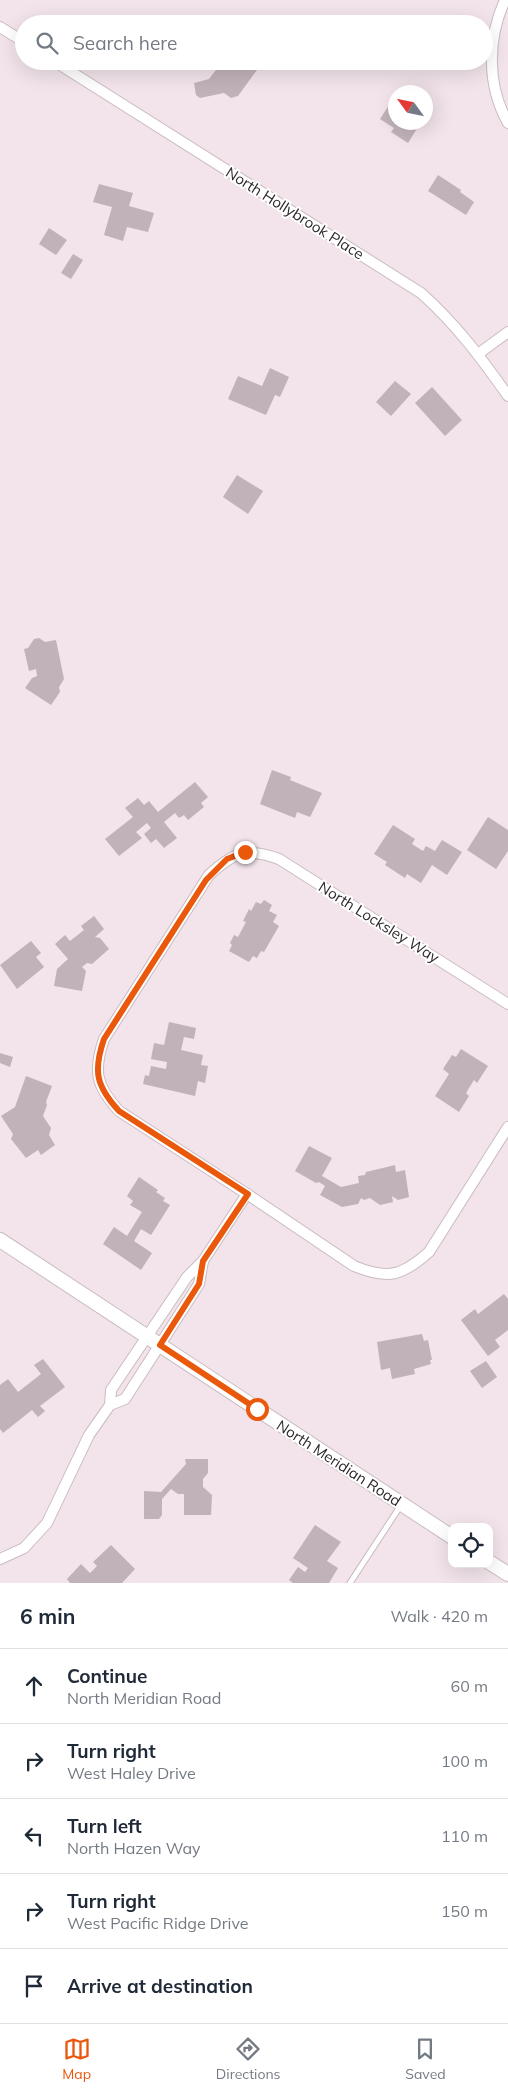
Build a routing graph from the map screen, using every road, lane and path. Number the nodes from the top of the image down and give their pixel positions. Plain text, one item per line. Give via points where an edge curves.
1 (505, 0) edge
2 (0, 27) edge
3 (15, 36) edge
4 (493, 53) edge
5 (68, 70) edge
6 (493, 70) edge
7 (508, 123) edge
8 (508, 332) edge
9 (478, 354) junction
10 (508, 396) edge
11 (508, 1004) edge
12 (508, 1127) edge
13 (248, 1194) junction
14 (0, 1240) edge
15 (203, 1261) junction
16 (147, 1337) junction
17 (160, 1345) junction
18 (110, 1405) junction
19 (402, 1504) junction
20 (448, 1534) edge
21 (0, 1559) edge
22 (493, 1565) edge
23 (508, 1574) edge
24 (350, 1583) edge

1 - 4 street via 495,28
2 - 3 street
5 - 9 street, North Hollybrook Place via 398,277 442,311
6 - 7 street via 498,100
8 - 9 street
9 - 10 street, North Hollybrook Place
11 - 13 street, North Locksley Way via 279,858 245,852 227,859 206,880 104,1039 98,1058 97,1078 106,1097 119,1111
12 - 13 street via 429,1252 414,1266 394,1275 372,1274 354,1266
13 - 15 street
14 - 16 street, North Meridian Road
15 - 16 street via 187,1277
15 - 17 street via 199,1284
16 - 17 street, North Meridian Road
16 - 18 street via 111,1390
17 - 18 street via 126,1399
17 - 19 street, North Meridian Road
18 - 21 street via 89,1435 46,1523 24,1548
19 - 20 street, North Meridian Road
19 - 24 lane
22 - 23 street

